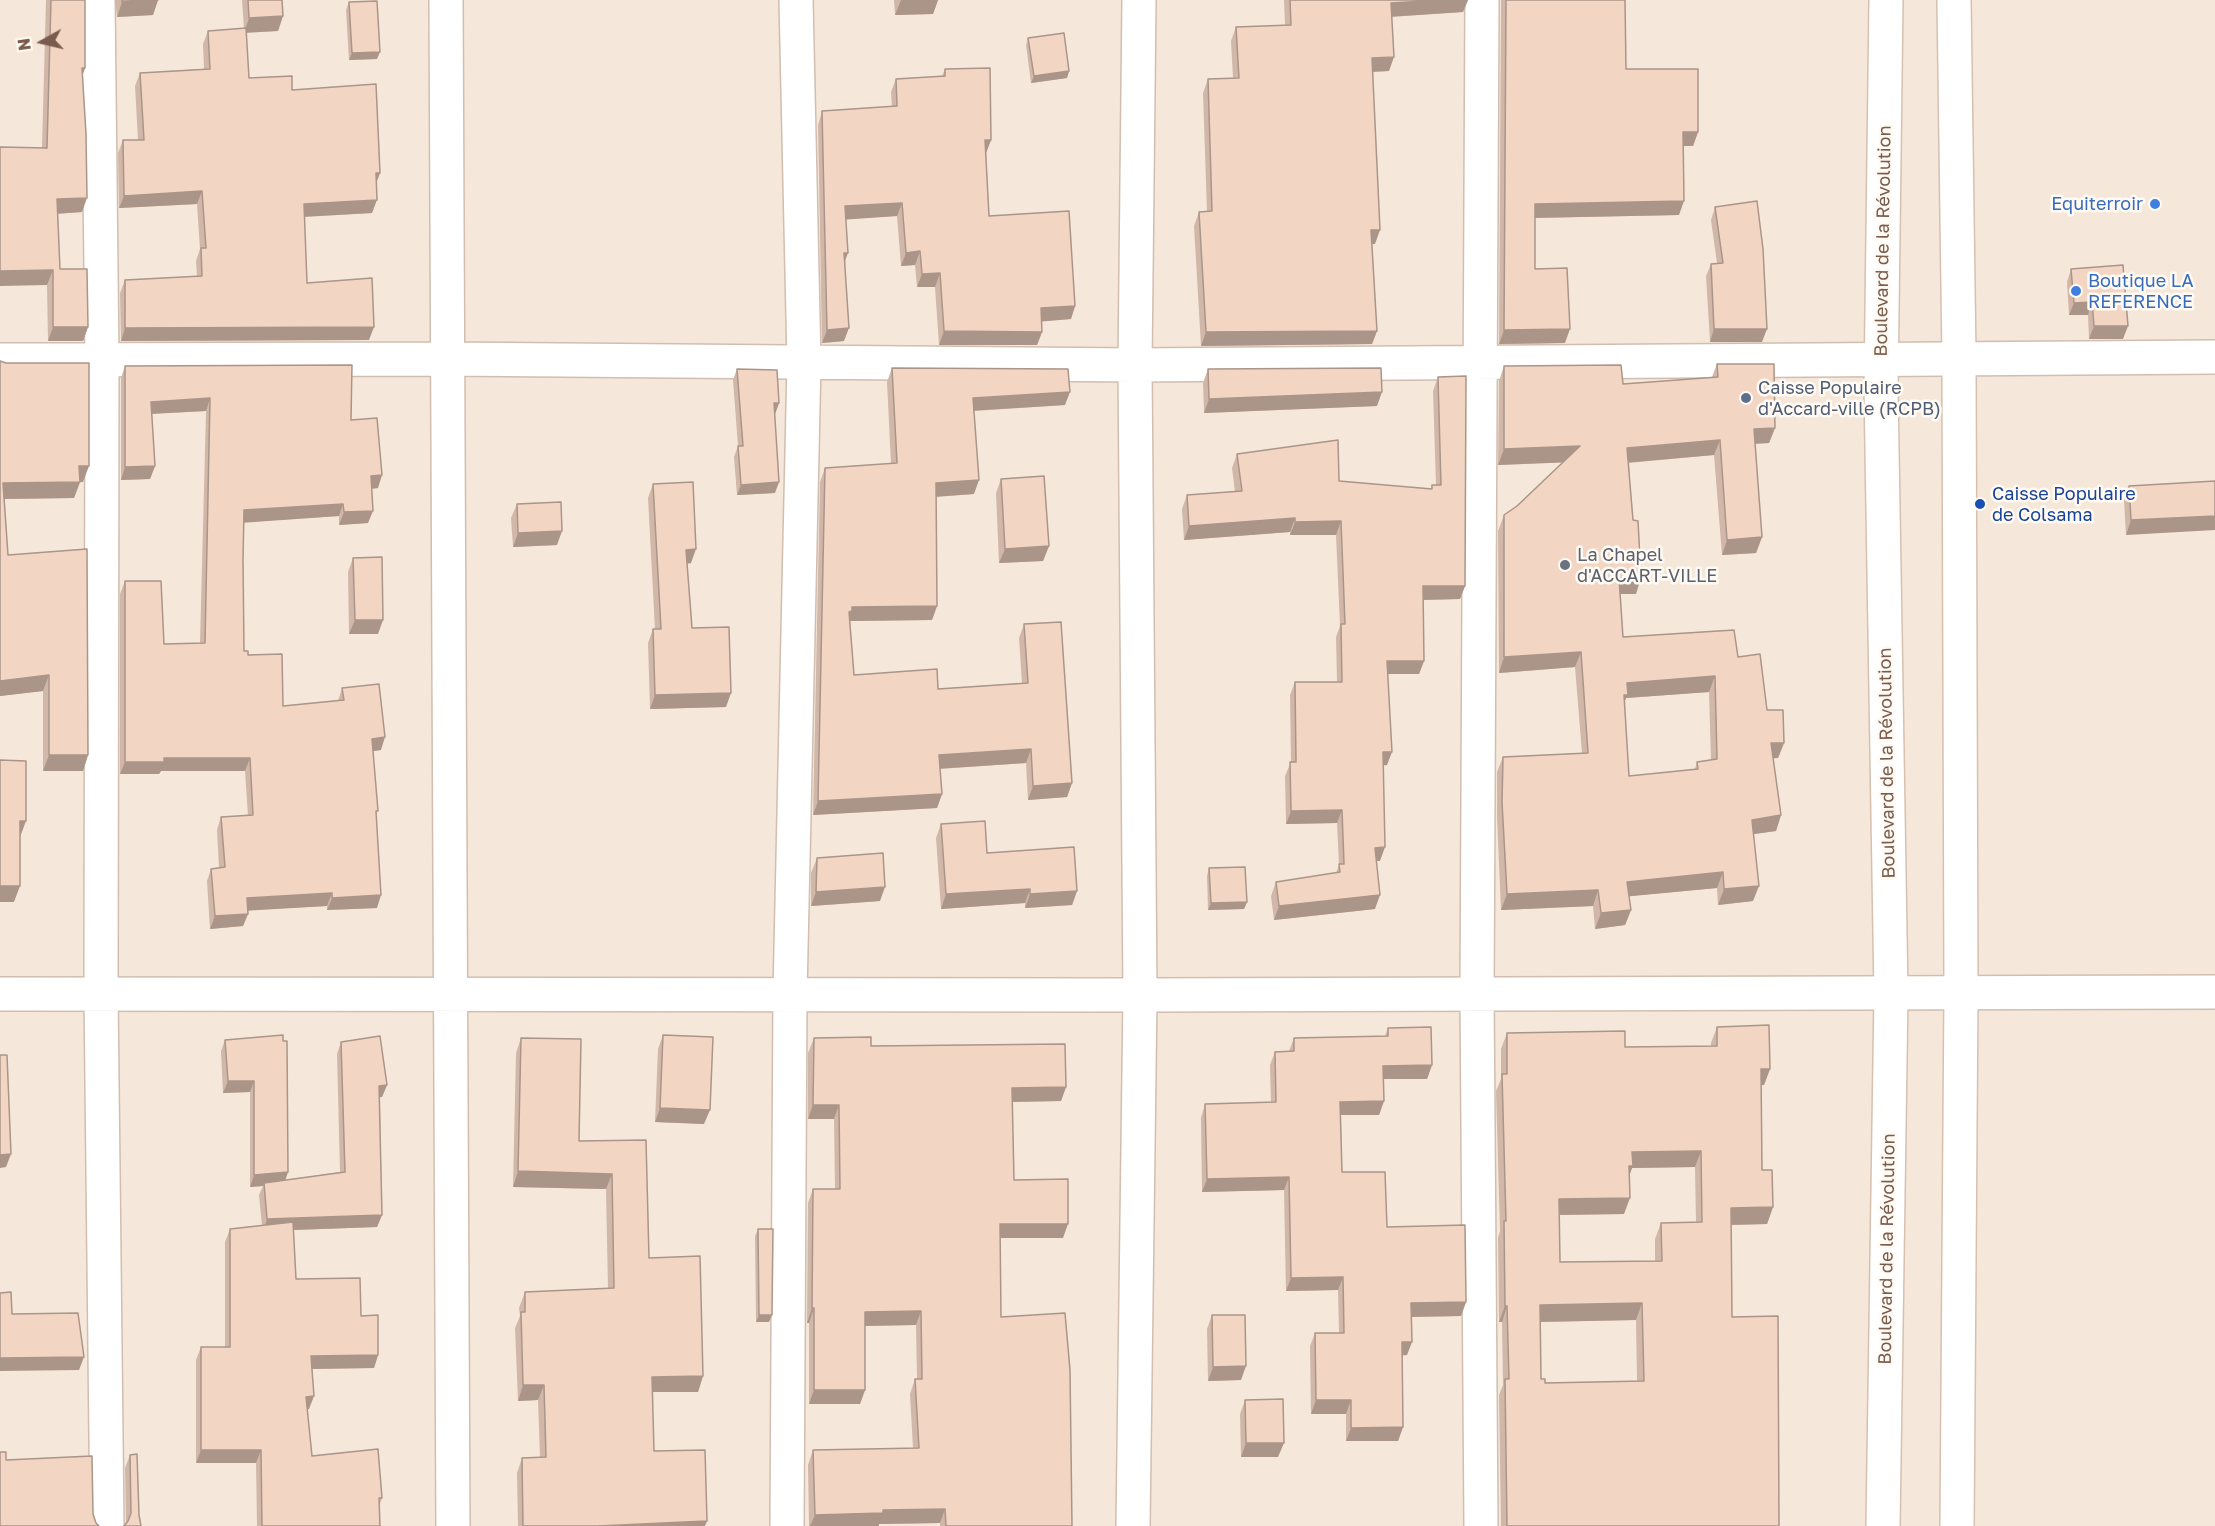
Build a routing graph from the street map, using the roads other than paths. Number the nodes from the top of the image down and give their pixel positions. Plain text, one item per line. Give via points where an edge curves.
1 (98, 0) edge
2 (446, 0) edge
3 (796, 0) edge
4 (1139, 0) edge
5 (1482, 0) edge
6 (1886, 0) edge
7 (1954, 0) edge
8 (2215, 357) edge
9 (1959, 358) junction
10 (448, 359) junction
11 (0, 360) edge
12 (102, 360) junction
13 (1882, 360) junction
14 (804, 362) junction
15 (1480, 362) junction
16 (1135, 365) junction
17 (2215, 992) edge
18 (0, 993) edge
19 (101, 993) junction
20 (1477, 993) junction
21 (1961, 993) junction
22 (451, 994) junction
23 (790, 994) junction
24 (1891, 994) junction
25 (1140, 995) junction
26 (107, 1526) edge
27 (453, 1526) edge
28 (787, 1526) edge
29 (1132, 1526) edge
30 (1480, 1526) edge
31 (1883, 1526) edge
32 (1957, 1526) edge

1 - 12 street
2 - 10 street
3 - 14 street
4 - 16 street
5 - 15 street
6 - 13 street, Boulevard de la Révolution
7 - 9 street
8 - 9 street
9 - 13 street
9 - 21 street
10 - 12 street
10 - 14 street
10 - 22 street
11 - 12 street
12 - 19 street
13 - 15 street
13 - 24 street, Boulevard de la Révolution
14 - 16 street
14 - 23 street
15 - 16 street
15 - 20 street
16 - 25 street
17 - 21 street
18 - 19 street
19 - 22 street
19 - 26 street
20 - 24 street
20 - 25 street
20 - 30 street
21 - 24 street
21 - 32 street
22 - 23 street
22 - 27 street
23 - 25 street
23 - 28 street
24 - 31 street, Boulevard de la Révolution
25 - 29 street

